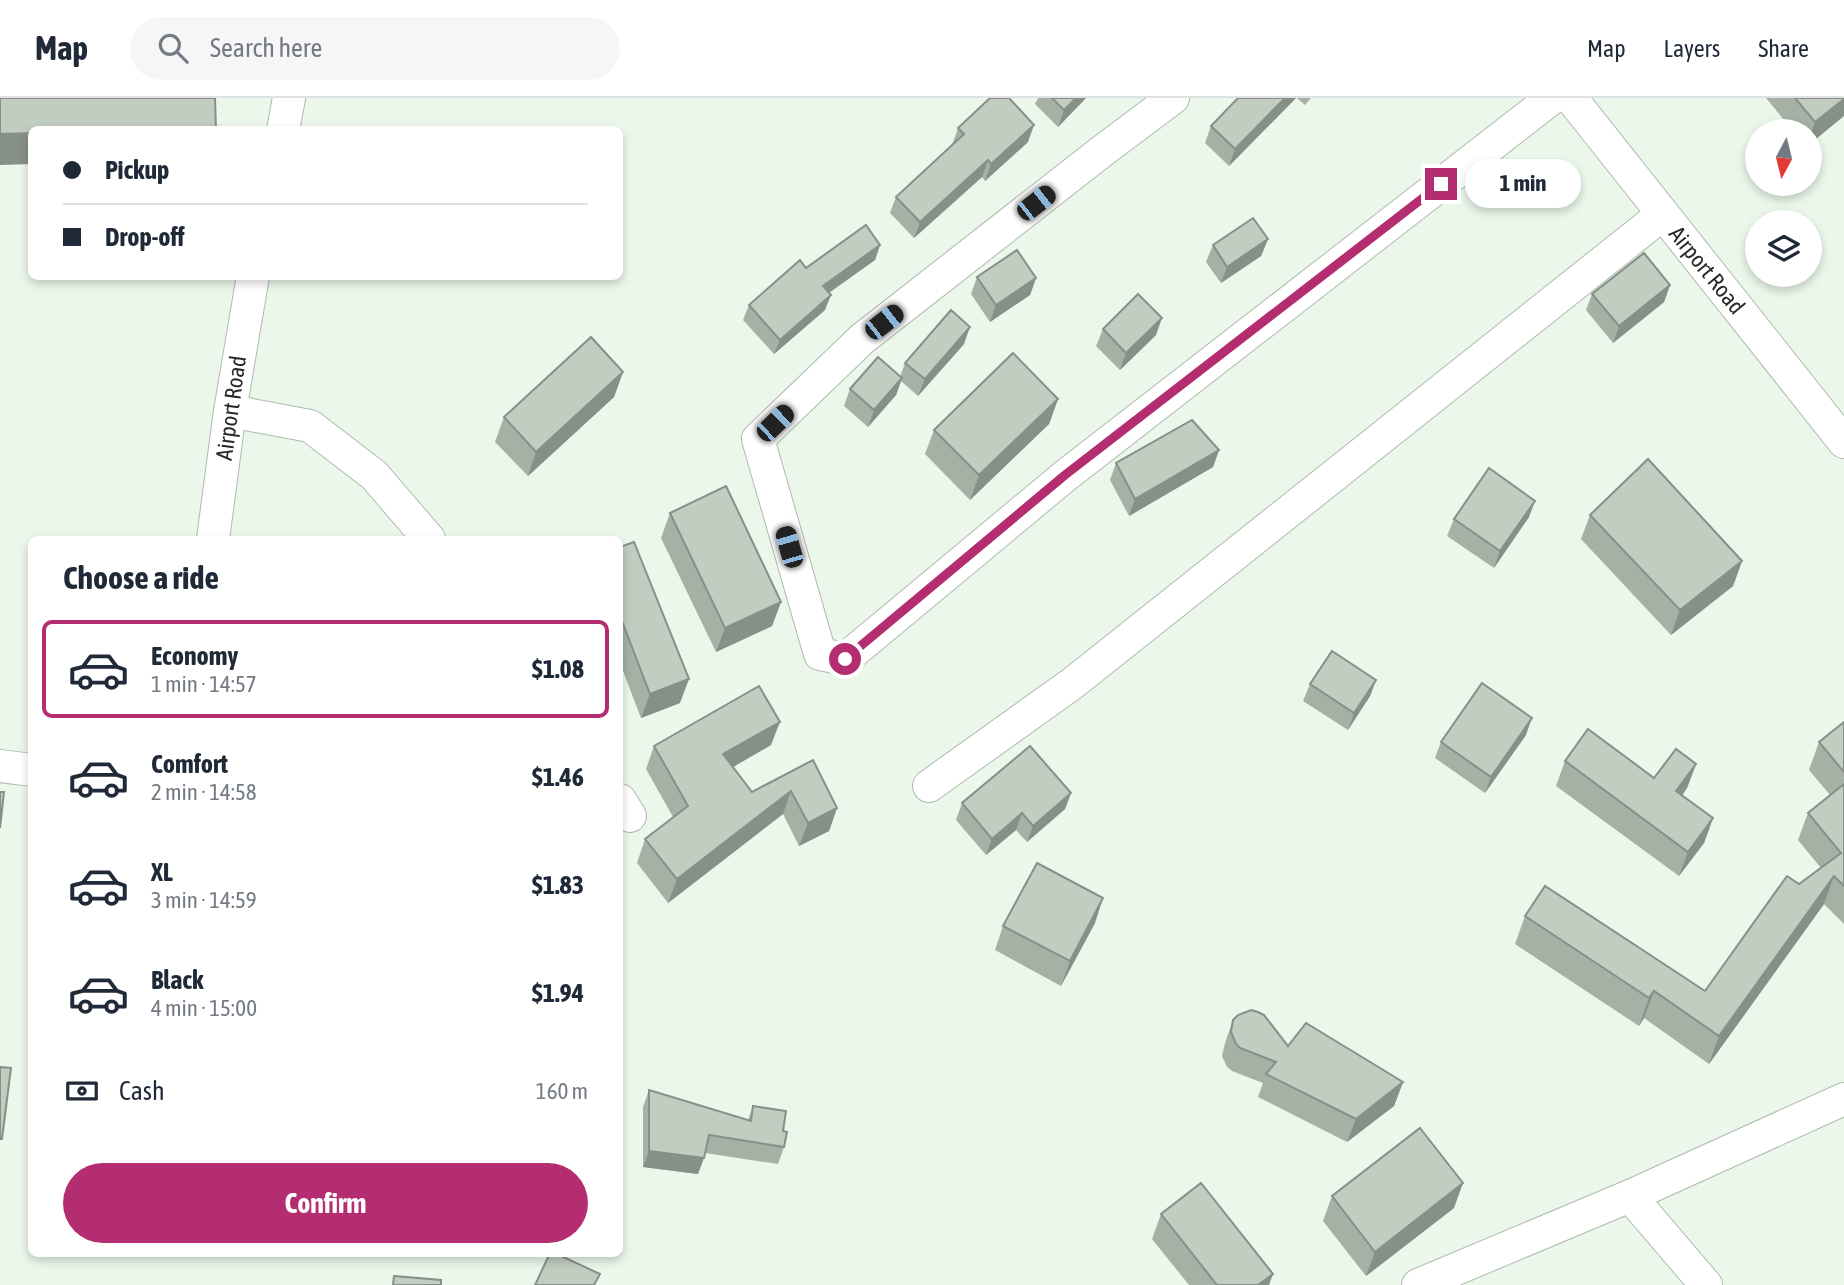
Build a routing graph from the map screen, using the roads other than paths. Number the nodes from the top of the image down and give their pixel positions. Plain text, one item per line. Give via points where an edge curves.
1 (289, 98) edge
2 (1172, 98) edge
3 (1552, 98) edge
4 (1570, 98) edge
5 (284, 126) edge
6 (1663, 215) junction
7 (252, 280) edge
8 (230, 411) junction
9 (1844, 442) edge
10 (213, 536) edge
11 (426, 536) edge
12 (0, 765) edge
13 (28, 769) edge
14 (929, 786) dead end
15 (1844, 1099) edge
16 (1630, 1196) junction
17 (1418, 1285) edge
18 (1706, 1285) edge

1 - 5 street
2 - 3 street via 862,340 758,439 820,654 845,659 1065,475
4 - 6 street, Airport Road
6 - 9 street, Airport Road
6 - 14 street via 1084,674
7 - 8 street, Airport Road
8 - 10 street, Airport Road
8 - 11 street via 310,426 374,475
12 - 13 street
15 - 16 street
16 - 17 street
16 - 18 street

